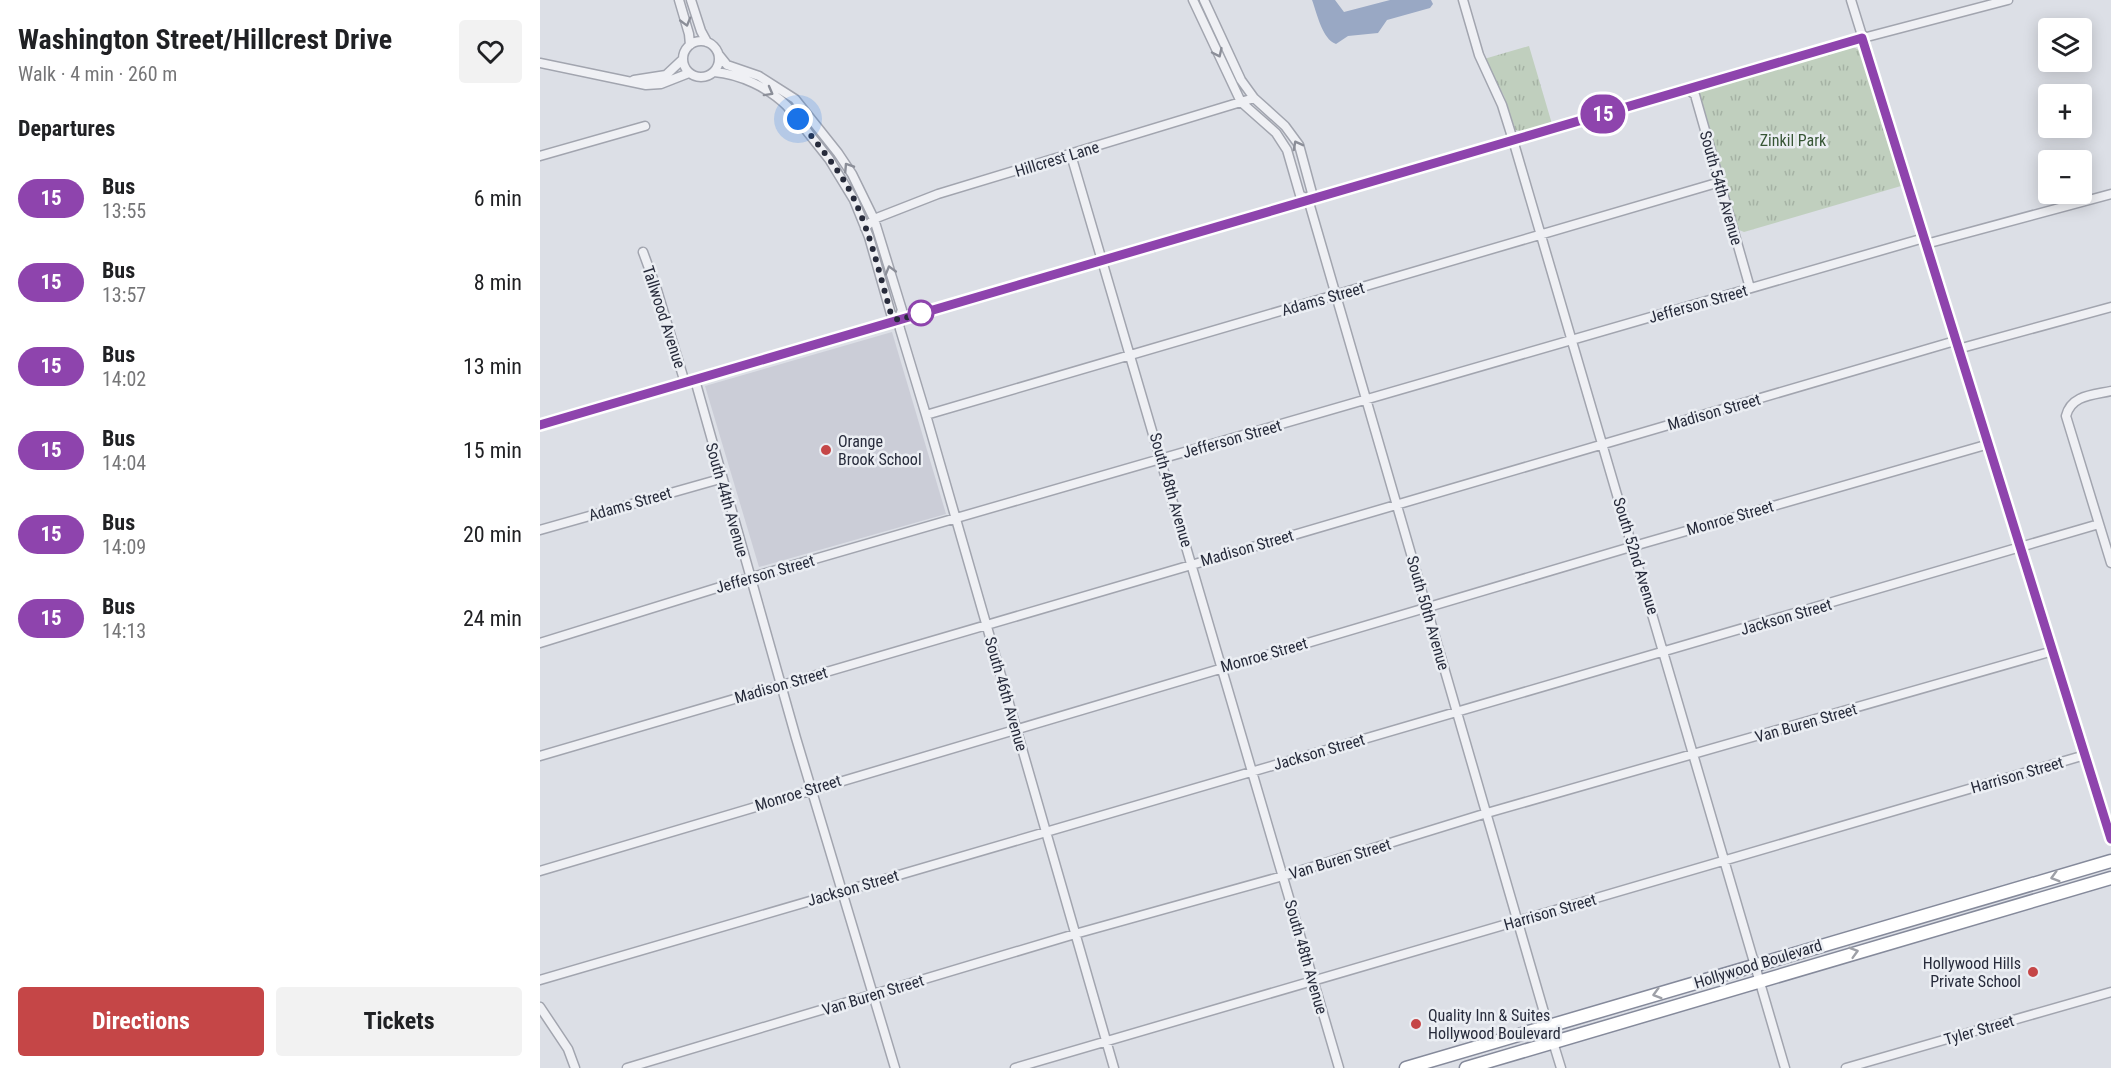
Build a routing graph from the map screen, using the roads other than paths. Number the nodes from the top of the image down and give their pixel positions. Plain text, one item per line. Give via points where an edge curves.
1 (679, 0) edge
2 (691, 0) edge
3 (1193, 0) edge
4 (1204, 0) edge
5 (1463, 0) edge
6 (1851, 0) edge
7 (2008, 0) edge
8 (1862, 38) junction
9 (707, 42) junction
10 (690, 45) junction
11 (719, 55) junction
12 (682, 60) junction
13 (540, 63) edge
14 (714, 72) junction
15 (689, 73) junction
16 (628, 81) junction
17 (1689, 90) junction
18 (1254, 98) junction
19 (1240, 102) junction
20 (645, 126) dead end
21 (1513, 140) junction
22 (1071, 155) junction
23 (540, 156) edge
24 (1720, 182) junction
25 (2111, 194) edge
26 (1308, 199) junction
27 (874, 219) junction
28 (865, 228) junction
29 (1540, 235) junction
30 (1925, 241) junction
31 (642, 252) dead end
32 (1104, 260) junction
33 (1750, 288) junction
34 (1336, 295) junction
35 (2111, 307) edge
36 (898, 320) junction
37 (1572, 341) junction
38 (1956, 345) junction
39 (1132, 355) junction
40 (695, 380) junction
41 (685, 383) junction
42 (2111, 390) edge
43 (1366, 400) junction
44 (926, 415) junction
45 (540, 426) edge
46 (1603, 444) junction
47 (1989, 444) junction
48 (1162, 459) junction
49 (720, 478) junction
50 (1396, 505) junction
51 (956, 518) junction
52 (2099, 524) junction
53 (540, 530) edge
54 (1634, 546) junction
55 (2022, 548) junction
56 (2111, 563) edge
57 (1192, 564) junction
58 (749, 578) junction
59 (1426, 607) junction
60 (986, 624) junction
61 (540, 642) edge
62 (2053, 651) junction
63 (1665, 652) junction
64 (1222, 668) junction
65 (780, 685) junction
66 (1457, 712) junction
67 (1016, 729) junction
68 (1694, 755) junction
69 (2085, 755) junction
70 (540, 756) edge
71 (1252, 772) junction
72 (811, 789) junction
73 (1487, 813) junction
74 (1046, 832) junction
75 (2111, 839) edge
76 (1724, 861) junction
77 (2111, 861) edge
78 (540, 871) edge
79 (1283, 876) junction
80 (2111, 878) edge
81 (841, 892) junction
82 (1518, 921) junction
83 (1075, 934) junction
84 (1756, 973) junction
85 (540, 980) edge
86 (1312, 981) junction
87 (2111, 992) edge
88 (873, 996) junction
89 (540, 1007) edge
90 (1602, 1010) junction
91 (1548, 1026) junction
92 (1105, 1041) junction
93 (1553, 1042) junction
94 (1492, 1060) junction
95 (575, 1068) edge
96 (627, 1068) edge
97 (895, 1068) edge
98 (1015, 1068) edge
99 (1114, 1068) edge
100 (1339, 1068) edge
101 (1407, 1068) edge
102 (1466, 1068) edge
103 (1561, 1068) edge
104 (1785, 1068) edge
105 (1846, 1068) edge

1 -> 10 street
2 - 9 street
3 -> 19 street
4 - 18 street via 1241,80
5 - 21 street, South 52nd Avenue via 1479,55
6 - 8 street
7 - 8 street
8 - 17 street
8 - 30 street
9 - 10 street
9 - 11 street
10 - 12 street
11 - 14 street
27 -> 11 street, South 46th Avenue via 852,174 795,99 759,76 727,65
12 - 15 street
12 - 16 street via 666,75
13 - 16 street
14 - 15 street via 703,78
14 -> 28 street, South 46th Avenue via 754,84 787,106 843,179
15 - 16 street via 661,84
17 - 21 street
17 - 24 street, South 54th Avenue via 1695,95
18 - 19 street, Hillcrest Lane
26 -> 18 street via 1312,193 1299,145 1285,126
19 - 22 street, Hillcrest Lane
19 - 26 street via 1276,133 1287,150 1300,195
20 - 23 street
21 - 26 street
21 - 29 street, South 52nd Avenue
22 - 27 street, Hillcrest Lane via 938,194
22 - 32 street, South 48th Avenue
24 - 29 street, Adams Street
24 - 33 street, South 54th Avenue
25 - 30 street, Jefferson Street
26 - 32 street
26 - 34 street, South 50th Avenue
27 - 28 street, Hillcrest Lane
36 -> 27 street, South 46th Avenue via 902,310
28 - 36 street, South 46th Avenue via 891,314
29 - 34 street, Adams Street
29 - 37 street, South 52nd Avenue
30 - 33 street, Jefferson Street
30 - 38 street
31 - 41 street, Tallwood Avenue
32 - 36 street
32 - 39 street, South 48th Avenue
33 - 37 street, Jefferson Street
34 - 39 street, Adams Street
34 - 43 street, South 50th Avenue
35 - 38 street, Madison Street
36 - 40 street
36 - 44 street, South 46th Avenue
37 - 43 street, Jefferson Street
37 - 46 street, South 52nd Avenue
38 - 46 street, Madison Street
38 - 47 street
39 - 44 street, Adams Street
39 - 48 street, South 48th Avenue
40 - 41 street
40 - 49 street, South 44th Avenue
41 - 45 street
42 - 52 street via 2076,400 2068,406 2066,416
43 - 48 street, Jefferson Street
43 - 50 street, South 50th Avenue
44 - 51 street, South 46th Avenue
46 - 50 street, Madison Street
46 - 54 street, South 52nd Avenue
47 - 54 street, Monroe Street
47 - 55 street
48 - 51 street, Jefferson Street
48 - 57 street, South 48th Avenue
49 - 53 street, Adams Street
49 - 58 street, South 44th Avenue
50 - 57 street, Madison Street
50 - 59 street, South 50th Avenue
51 - 58 street, Jefferson Street
51 - 60 street, South 46th Avenue
52 - 55 street, Jackson Street
52 - 56 street
54 - 59 street, Monroe Street
54 - 63 street, South 52nd Avenue
55 - 62 street
55 - 63 street, Jackson Street
57 - 60 street, Madison Street
57 - 64 street, South 48th Avenue
58 - 61 street, Jefferson Street
58 - 65 street, South 44th Avenue
59 - 64 street, Monroe Street
59 - 66 street, South 50th Avenue
60 - 65 street, Madison Street
60 - 67 street, South 46th Avenue
62 - 68 street, Van Buren Street
62 - 69 street
63 - 66 street, Jackson Street
63 - 68 street, South 52nd Avenue
64 - 67 street, Monroe Street
64 - 71 street, South 48th Avenue
65 - 70 street, Madison Street
65 - 72 street, South 44th Avenue
66 - 71 street, Jackson Street
66 - 73 street, South 50th Avenue
67 - 72 street, Monroe Street
67 - 74 street, South 46th Avenue
68 - 73 street, Van Buren Street
68 - 76 street, South 52nd Avenue
69 - 75 street
69 - 76 street, Harrison Street
71 - 74 street, Jackson Street
71 - 79 street, South 48th Avenue
72 - 78 street, Monroe Street
72 - 81 street, South 44th Avenue
73 - 79 street, Van Buren Street
73 - 82 street, South 50th Avenue
74 - 81 street, Jackson Street
74 - 83 street, South 46th Avenue
76 - 82 street, Harrison Street
76 - 84 street, South 52nd Avenue
77 -> 84 highway, Hollywood Boulevard
79 - 83 street, Van Buren Street
79 - 86 street, South 48th Avenue
84 -> 80 highway, Hollywood Boulevard
81 - 85 street, Jackson Street
81 - 88 street, South 44th Avenue
82 - 86 street, Harrison Street
82 - 91 street, South 50th Avenue
83 - 88 street, Van Buren Street
83 - 92 street, South 46th Avenue
84 -> 90 highway, Hollywood Boulevard
84 - 93 highway, Hollywood Boulevard
84 - 104 street, South 52nd Avenue
86 - 92 street, Harrison Street
86 - 100 street, South 48th Avenue
87 - 105 street, Tyler Street
88 - 96 street, Van Buren Street
88 - 97 street, South 44th Avenue
89 - 95 street via 568,1049
90 - 91 highway, Hollywood Boulevard
90 - 93 highway via 1594,1020 1557,1034
91 - 94 highway via 1546,1035 1499,1050
91 - 101 highway, Hollywood Boulevard
92 - 98 street, Harrison Street
92 - 99 street, South 46th Avenue
93 - 94 highway, Hollywood Boulevard
93 - 103 street
94 - 102 highway, Hollywood Boulevard

